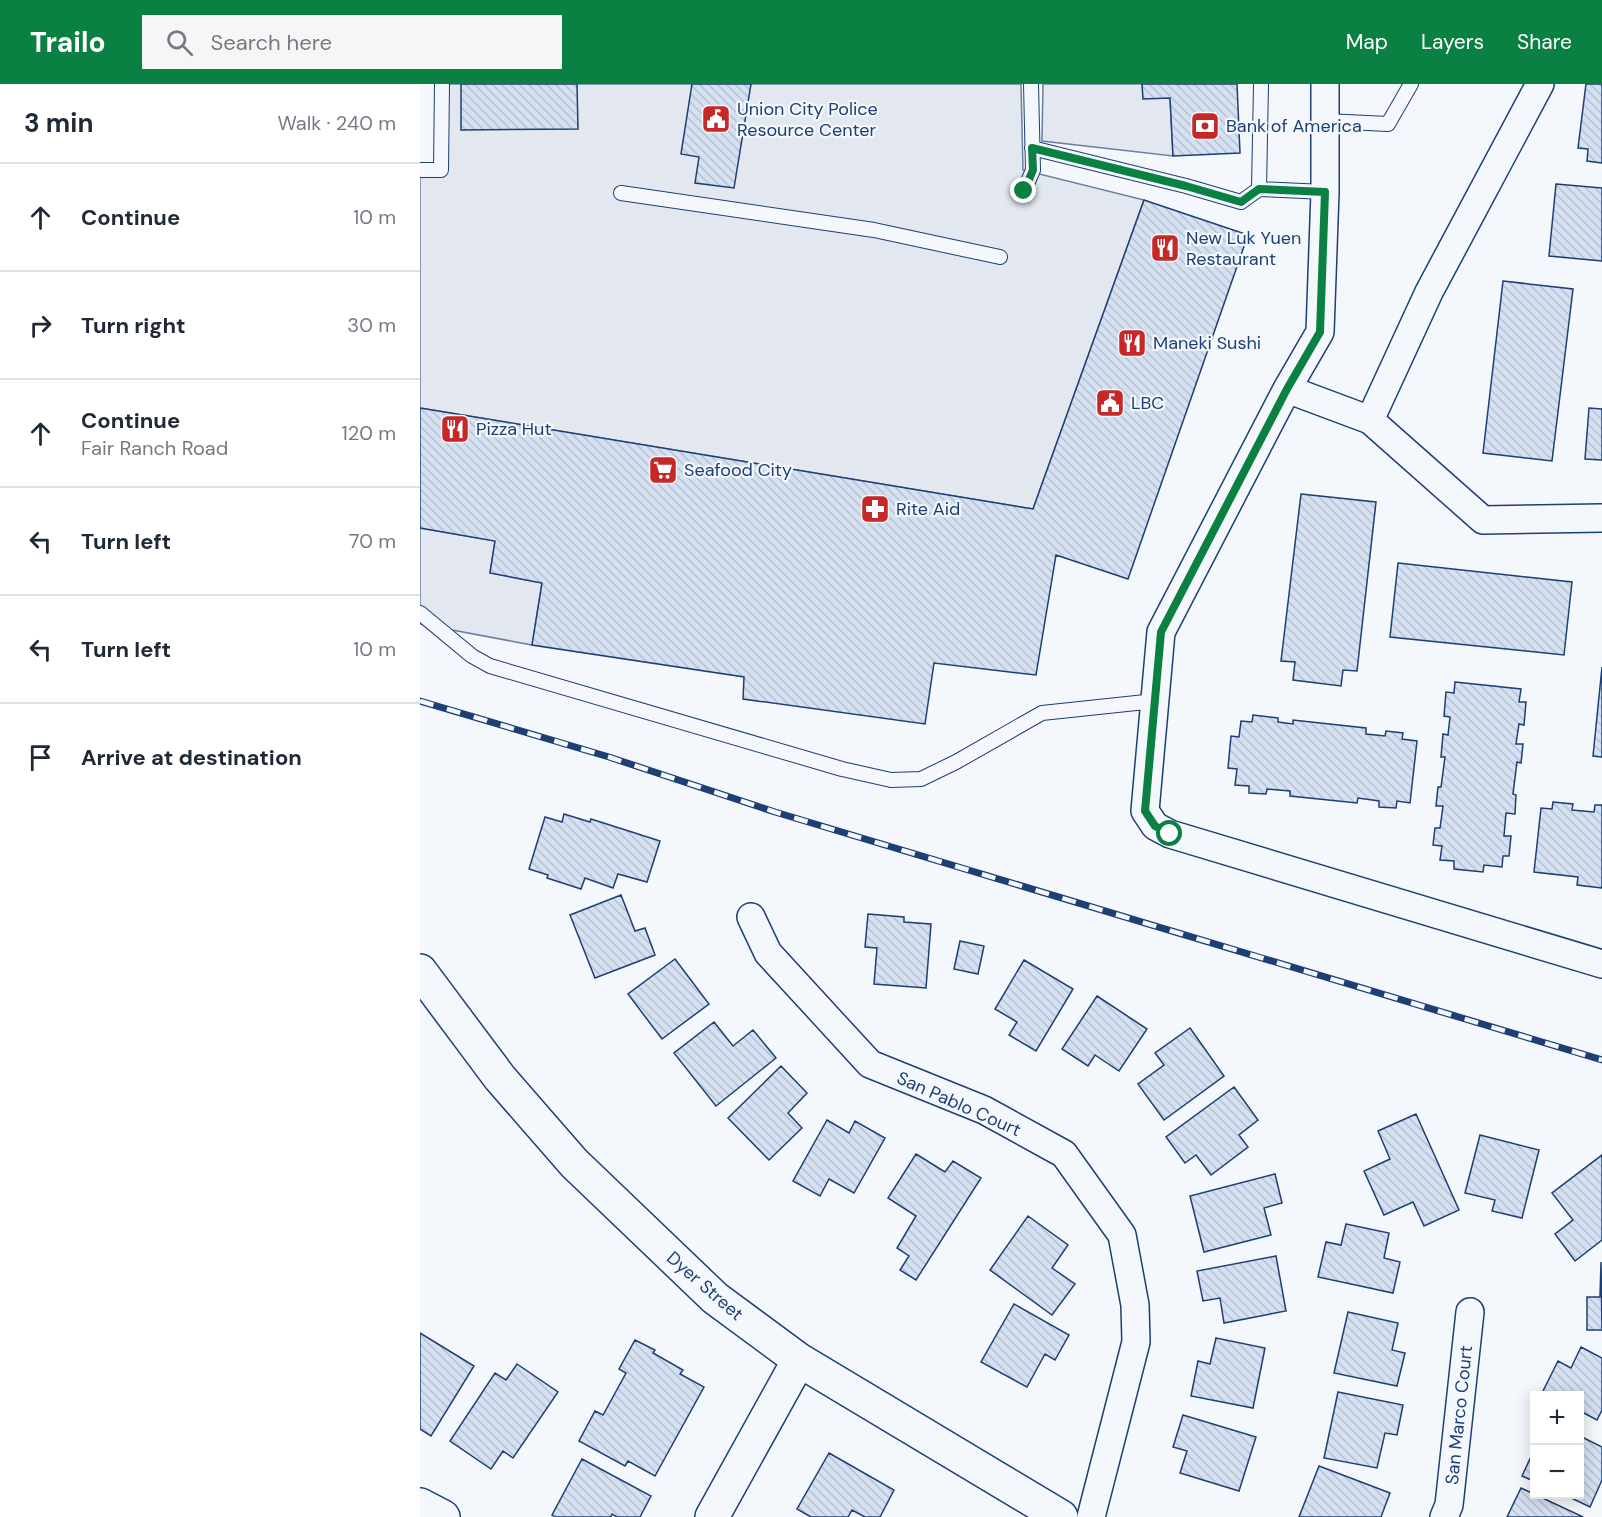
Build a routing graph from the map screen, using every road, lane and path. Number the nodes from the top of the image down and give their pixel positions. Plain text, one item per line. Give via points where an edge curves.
1 (442, 84) edge
2 (1031, 84) edge
3 (1262, 84) edge
4 (1325, 84) edge
5 (1411, 84) edge
6 (1540, 84) edge
7 (1325, 121) junction
8 (1032, 148) junction
9 (420, 170) edge
10 (1259, 189) junction
11 (1024, 191) dead end
12 (1325, 192) junction
13 (621, 193) dead end
14 (1000, 257) dead end
15 (1287, 389) junction
16 (1370, 420) junction
17 (1602, 518) edge
18 (420, 613) edge
19 (1155, 700) junction
20 (751, 917) dead end
21 (1602, 964) edge
22 (420, 971) edge
23 (1470, 1312) dead end
24 (799, 1360) junction
25 (420, 1505) edge
26 (443, 1517) edge
27 (712, 1517) edge
28 (1061, 1517) edge
29 (1091, 1517) edge
30 (1444, 1517) edge

1 - 9 lane via 441,170
2 - 8 lane
3 - 10 lane
4 - 7 street
5 - 7 lane via 1388,124
6 - 16 street via 1429,292
7 - 12 street
8 - 10 lane via 1241,202
8 - 11 lane via 1033,170
10 - 12 lane
12 - 15 street via 1320,332
13 - 14 lane via 874,230
15 - 16 street
15 - 19 street via 1161,632
16 - 17 street via 1483,520
18 - 19 lane via 490,666 891,780 921,779 1042,713
19 - 21 street via 1145,811 1155,826 1170,834
20 - 29 street, San Pablo Court via 768,953 870,1064 984,1110 1064,1154 1122,1235 1135,1305 1136,1342
22 - 24 main road, Dyer Street via 500,1078 574,1163 715,1298
23 - 30 street, San Marco Court via 1449,1505
24 - 27 main road
24 - 28 main road, Dyer Street
25 - 26 main road

